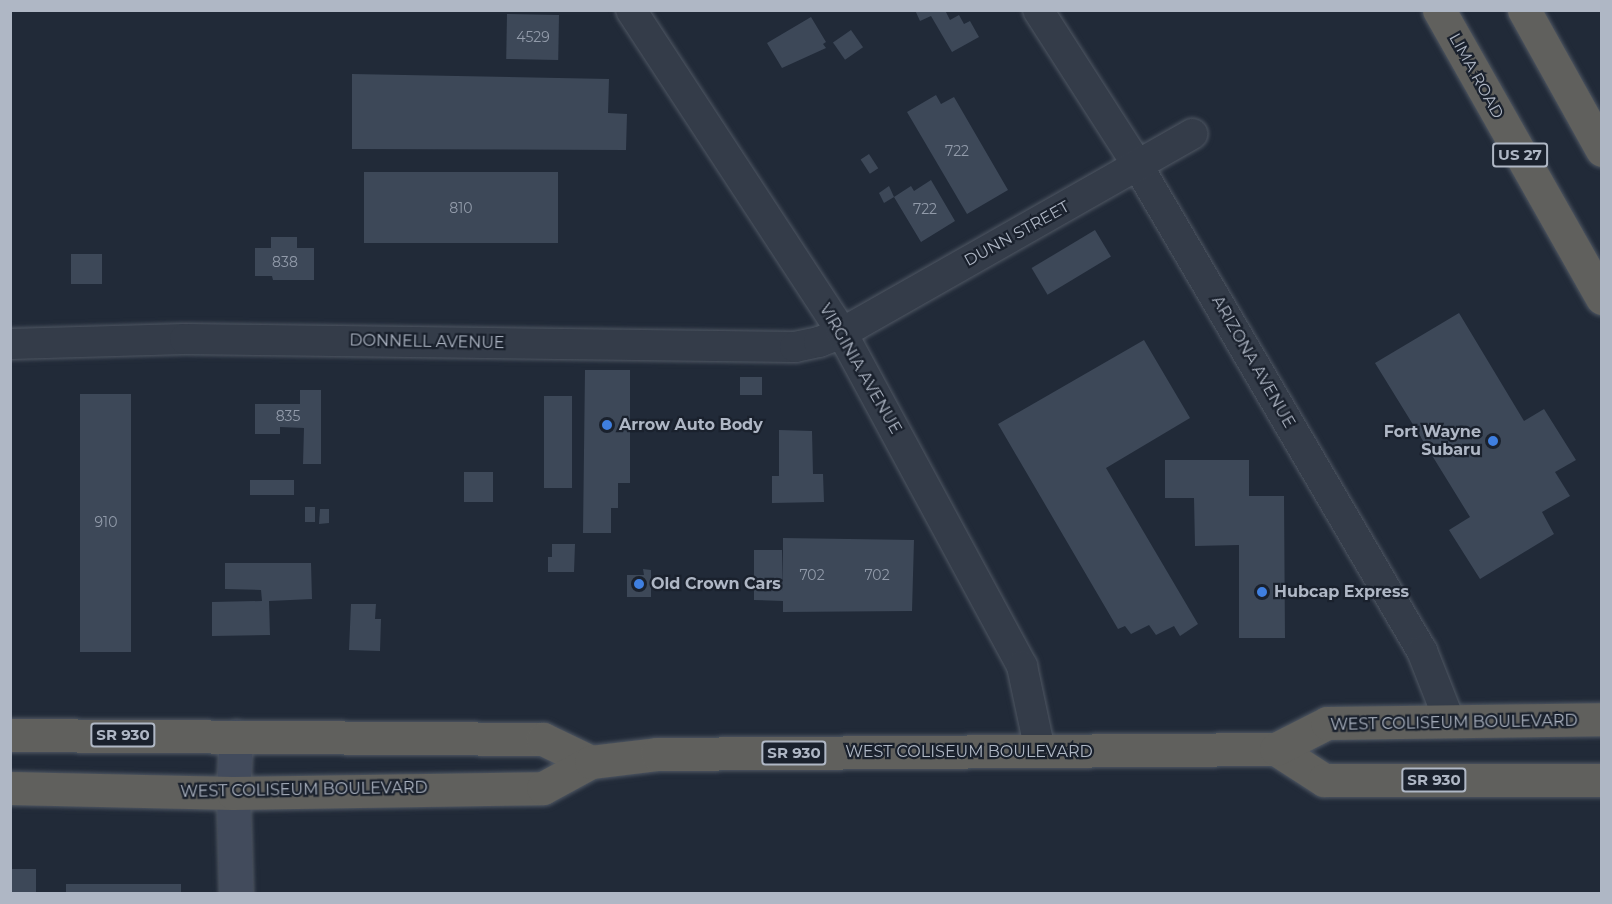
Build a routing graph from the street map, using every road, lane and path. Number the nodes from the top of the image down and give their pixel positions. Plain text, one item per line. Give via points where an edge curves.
1 (631, 10) edge
2 (1038, 10) edge
3 (1439, 10) edge
4 (1524, 10) edge
5 (1192, 134) dead end
6 (1602, 150) edge
7 (1138, 166) junction
8 (1602, 298) edge
9 (842, 333) junction
10 (10, 344) edge
11 (1602, 719) edge
12 (1450, 722) junction
13 (10, 735) edge
14 (236, 736) junction
15 (1276, 749) junction
16 (1040, 752) junction
17 (591, 762) junction
18 (1602, 780) edge
19 (10, 788) edge
20 (233, 793) junction
21 (236, 894) edge

1 - 9 street, VIRGINIA AVENUE
2 - 7 street, ARIZONA AVENUE
3 - 8 highway, LIMA ROAD / US 27
4 - 6 highway
5 - 7 street, DUNN STREET
7 - 9 street, DUNN STREET
7 - 12 street, ARIZONA AVENUE via 1422,651
9 - 10 street, DONNELL AVENUE via 795,347 186,339
9 - 16 street, VIRGINIA AVENUE via 1022,666
11 - 12 highway, WEST COLISEUM BOULEVARD / SR 930
12 - 15 highway, WEST COLISEUM BOULEVARD / SR 930 via 1327,723
13 - 14 highway, SR 930
14 - 17 highway, SR 930 via 543,739
14 - 20 main road
15 - 16 highway, WEST COLISEUM BOULEVARD / SR 930
15 - 18 highway, SR 930 via 1324,780
16 - 17 highway, WEST COLISEUM BOULEVARD / SR 930 via 657,754
17 - 20 highway, WEST COLISEUM BOULEVARD / SR 930 via 543,788
19 - 20 highway, WEST COLISEUM BOULEVARD / SR 930
20 - 21 main road

